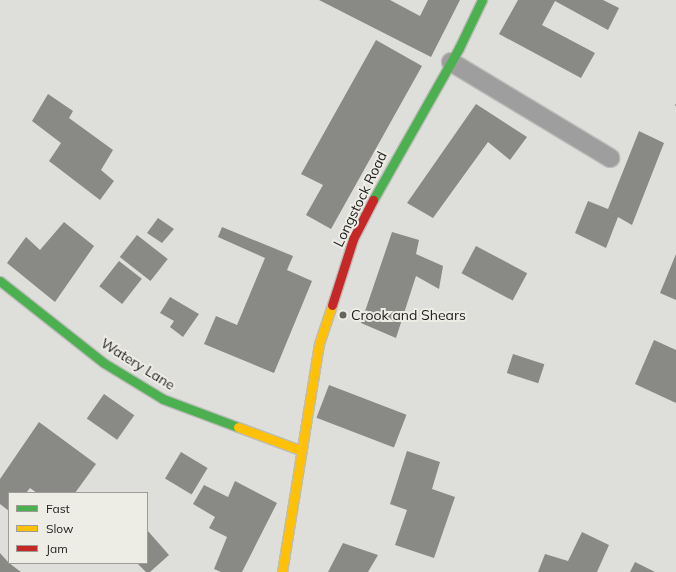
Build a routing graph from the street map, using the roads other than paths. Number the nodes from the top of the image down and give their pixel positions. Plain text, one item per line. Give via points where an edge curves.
1 (482, 0) edge
2 (451, 62) junction
3 (610, 158) dead end
4 (0, 281) edge
5 (300, 450) junction
6 (282, 572) edge

1 - 2 street, Longstock Road
2 - 3 lane
2 - 5 street, Longstock Road via 398,152 353,239 319,344
4 - 5 street, Watery Lane via 104,363 163,399
5 - 6 street, Longstock Road

